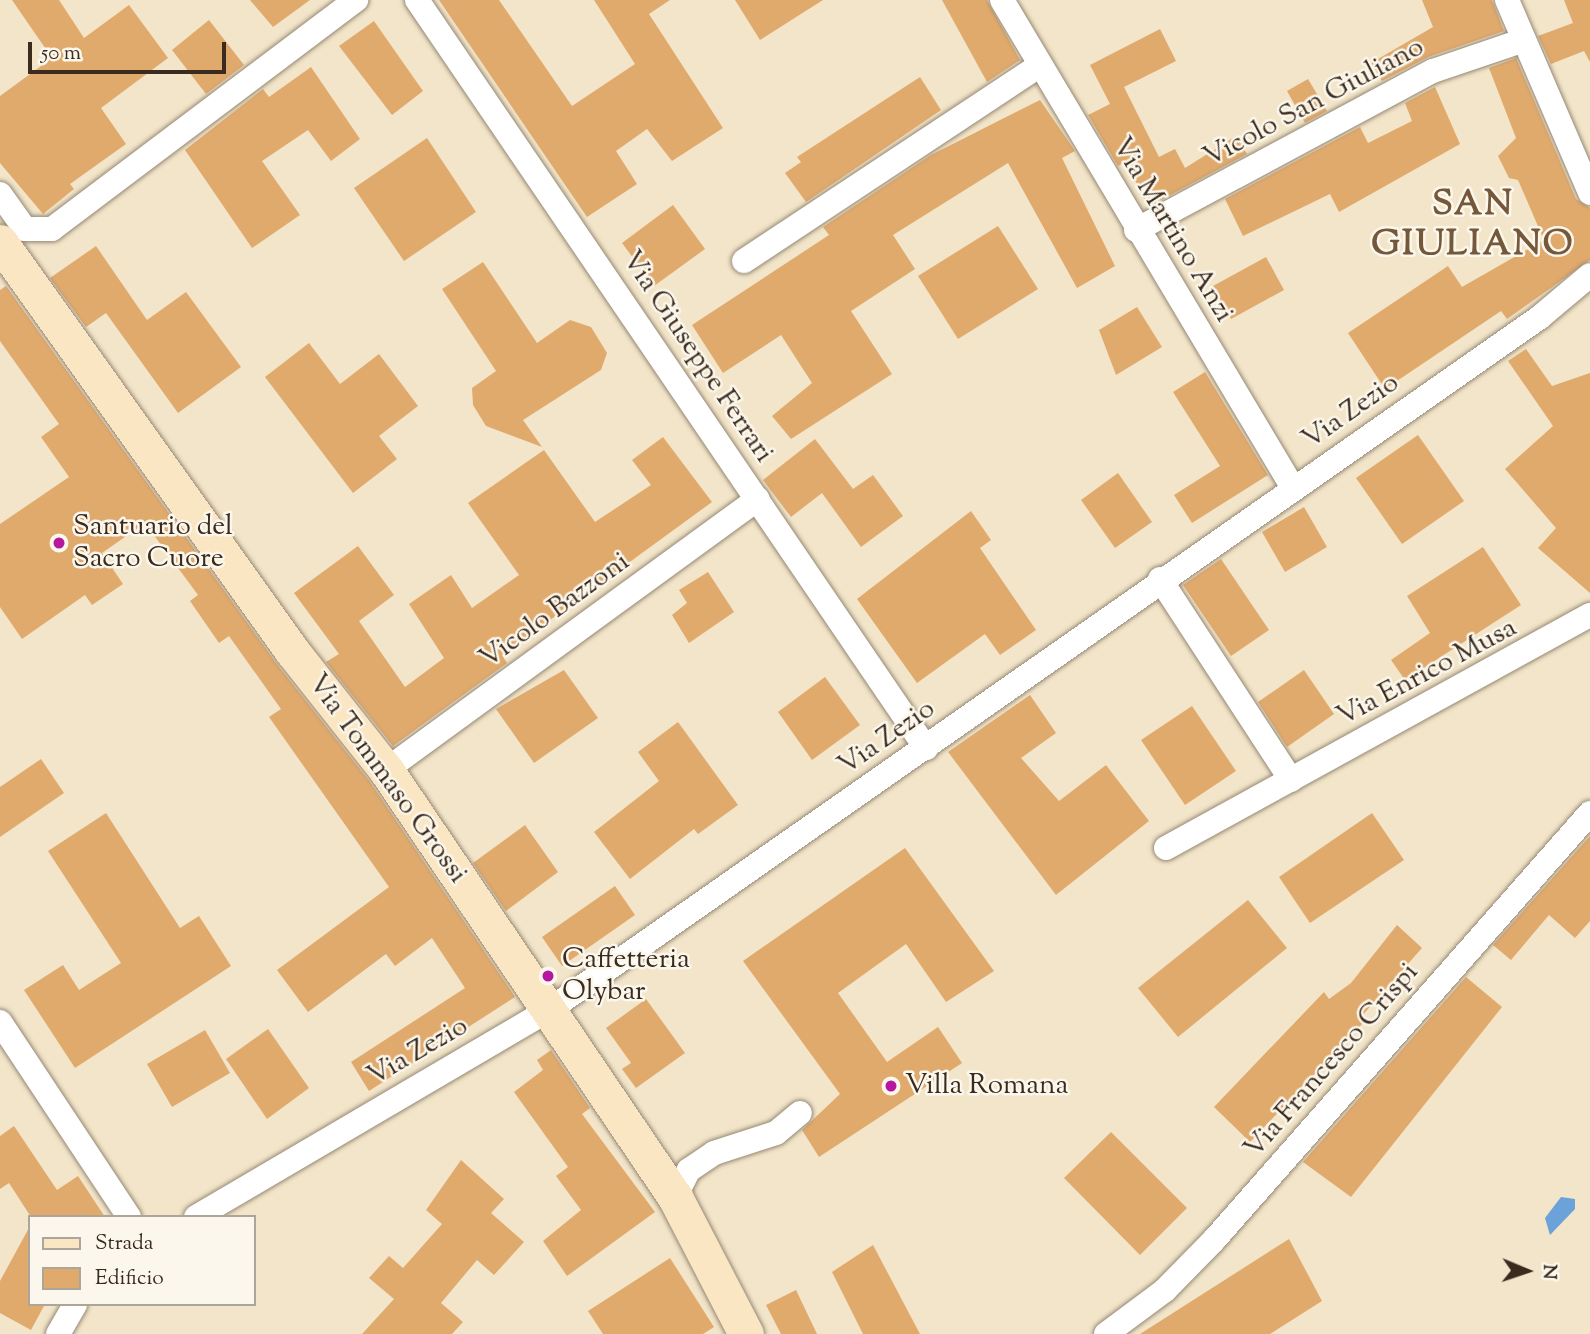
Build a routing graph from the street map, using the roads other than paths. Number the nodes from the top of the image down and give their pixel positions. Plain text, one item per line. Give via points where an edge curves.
1 (356, 0) edge
2 (417, 0) edge
3 (1002, 0) edge
4 (1507, 0) edge
5 (1524, 40) junction
6 (1040, 65) junction
7 (1584, 150) edge
8 (1590, 193) edge
9 (0, 194) edge
10 (1136, 230) junction
11 (0, 242) edge
12 (744, 261) dead end
13 (1590, 275) edge
14 (1293, 488) junction
15 (758, 499) junction
16 (1160, 579) junction
17 (1590, 615) edge
18 (926, 748) junction
19 (386, 770) junction
20 (1291, 780) junction
21 (1590, 813) edge
22 (1166, 848) dead end
23 (549, 1010) junction
24 (0, 1022) edge
25 (800, 1113) dead end
26 (675, 1197) junction
27 (128, 1215) edge
28 (199, 1215) edge
29 (74, 1306) edge
30 (58, 1334) edge
31 (746, 1334) edge
32 (1106, 1334) edge

1 - 9 street via 52,229 25,229
2 - 15 street, Via Giuseppe Ferrari
3 - 6 street, Via Martino Anzi
4 - 5 street
5 - 7 street
5 - 10 street, Vicolo San Giuliano via 1433,71
6 - 10 street, Via Martino Anzi
6 - 12 street
7 - 8 street
10 - 14 street, Via Martino Anzi
11 - 19 street, Via Tommaso Grossi via 292,651
13 - 14 street, Via Zezio
14 - 16 street, Via Zezio
15 - 18 street, Via Giuseppe Ferrari
15 - 19 street, Vicolo Bazzoni
16 - 18 street, Via Zezio
16 - 20 street
17 - 20 street, Via Enrico Musa
18 - 23 street, Via Zezio
19 - 23 street, Via Tommaso Grossi
20 - 22 street, Via Enrico Musa
21 - 32 street, Via Francesco Crispi via 1214,1240 1165,1290
23 - 26 street, Via Tommaso Grossi
23 - 28 street, Via Zezio
24 - 27 street
25 - 26 street via 776,1133 713,1153 689,1170
26 - 31 street, Via Tommaso Grossi
29 - 30 street

